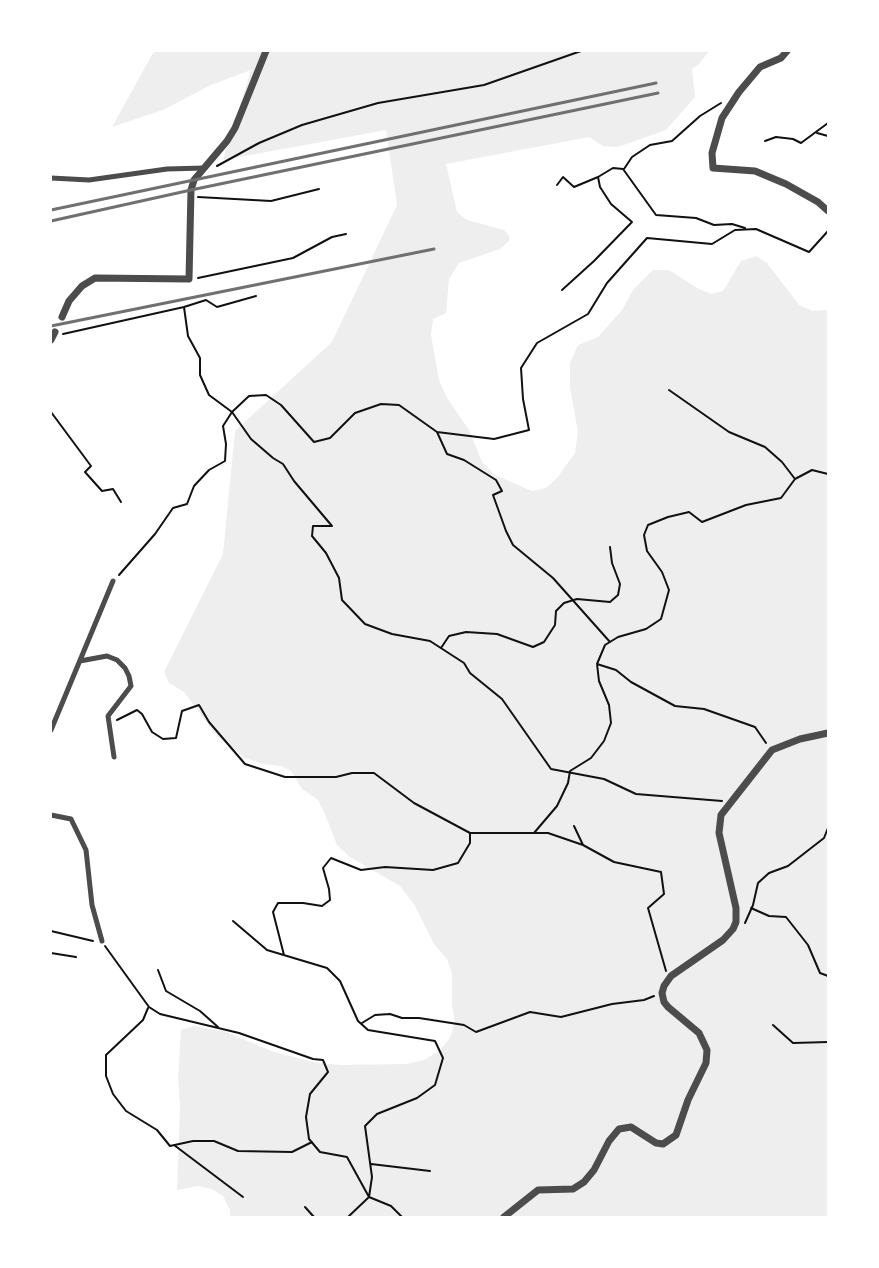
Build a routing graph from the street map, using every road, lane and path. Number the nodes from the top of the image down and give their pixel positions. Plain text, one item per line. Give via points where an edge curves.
1 (266, 51) edge
2 (581, 51) edge
3 (787, 51) edge
4 (726, 99) dead end
5 (828, 123) edge
6 (817, 133) junction
7 (828, 136) edge
8 (765, 141) dead end
9 (204, 168) junction
10 (212, 169) dead end
11 (623, 169) junction
12 (598, 177) junction
13 (51, 178) edge
14 (557, 185) dead end
15 (319, 189) dead end
16 (191, 198) junction
17 (828, 211) edge
18 (748, 229) junction
19 (828, 231) edge
20 (346, 234) dead end
21 (189, 279) junction
22 (562, 290) dead end
23 (256, 296) dead end
24 (184, 307) junction
25 (62, 317) dead end
26 (53, 336) edge
27 (669, 390) dead end
28 (232, 411) junction
29 (51, 412) edge
30 (437, 432) junction
31 (828, 474) edge
32 (795, 479) junction
33 (121, 501) dead end
34 (610, 547) dead end
35 (113, 581) joint
36 (571, 601) junction
37 (610, 642) junction
38 (441, 648) junction
39 (80, 661) junction
40 (597, 664) junction
41 (109, 724) junction
42 (51, 730) edge
43 (828, 733) edge
44 (772, 750) junction
45 (114, 757) dead end
46 (570, 771) junction
47 (732, 802) junction
48 (51, 815) edge
49 (574, 826) dead end
50 (828, 828) edge
51 (470, 833) junction
52 (534, 833) junction
53 (583, 845) junction
54 (751, 908) junction
55 (233, 921) dead end
56 (736, 922) junction
57 (51, 931) edge
58 (102, 941) junction
59 (51, 953) edge
60 (284, 956) junction
61 (76, 957) dead end
62 (158, 970) dead end
63 (828, 976) edge
64 (669, 979) junction
65 (662, 993) junction
66 (148, 1007) junction
67 (361, 1024) junction
68 (773, 1025) dead end
69 (220, 1028) junction
70 (828, 1042) edge
71 (312, 1142) junction
72 (174, 1145) junction
73 (370, 1163) junction
74 (430, 1171) dead end
75 (243, 1197) dead end
76 (369, 1197) junction
77 (305, 1207) dead end
78 (314, 1217) edge
79 (348, 1217) edge
80 (402, 1217) edge
81 (504, 1217) edge

1 - 9 street via 235,128
2 - 10 path via 484,85 378,103 303,125 259,142
3 - 17 street via 760,67 722,118 712,153 713,168 755,171 786,184
4 - 11 path via 672,141 650,145 632,157
5 - 6 path
6 - 7 path
6 - 8 path via 801,143 777,136
9 - 13 street via 88,180
9 - 16 street via 194,180
11 - 12 path via 613,168
11 - 18 path via 656,215 696,218 714,225 732,224
12 - 14 path via 574,187 563,177
12 - 22 path via 611,204 632,222
15 - 16 path via 271,201
16 - 21 street
18 - 19 path via 809,252
18 - 30 path via 735,230 712,244 647,238 607,284 588,314 537,343 521,368 529,430 494,440
20 - 21 path via 332,237 293,258
21 - 25 street via 95,278 81,286
23 - 24 path via 217,307 206,300
24 - 26 path
24 - 28 path via 188,336 200,358 200,375 209,395
27 - 32 path via 729,432 765,447
28 - 30 path via 249,396 266,395 281,405 314,442 330,438 355,413 381,404 399,405
28 - 35 path via 223,426 225,461 209,470 194,486 187,504 173,508
28 - 38 path via 251,439 283,464 332,526 313,526 312,536 339,578 342,600 365,624 430,641
29 - 33 path via 91,466 85,472 102,491 113,489
30 - 36 path via 447,454 496,480 501,490 493,495 513,545 553,578
31 - 32 path via 812,470
32 - 37 path via 781,498 746,505 702,522 689,513 648,525 644,535 647,551 669,590 661,619
34 - 36 path via 620,584 618,595 610,602
35 - 39 street
36 - 37 path
36 - 38 path via 556,611 555,625 544,642 533,647 498,634 466,632 449,636
37 - 40 path
38 - 46 path via 464,663 470,673 502,699 551,770
39 - 41 street via 107,656 117,660 129,676 131,686 108,717
39 - 42 street
40 - 44 path via 616,670 675,706 704,709 755,727
40 - 46 path via 611,723 591,758
41 - 45 street
41 - 51 path via 137,710 152,732 163,739 176,738 182,711 199,705 245,764 285,777 374,773 414,803
43 - 44 street
44 - 47 street
46 - 47 path via 604,779 636,794
46 - 52 path via 557,806
47 - 56 street via 721,814 719,832
48 - 58 street via 71,819 86,850 92,905
49 - 53 path
50 - 54 path via 824,838 758,883
51 - 52 path
51 - 60 path via 470,843 458,863 433,870 361,870 331,858 323,868 330,900 322,906 278,903 273,912
52 - 53 path via 548,833
53 - 64 path via 614,862 661,872 664,894 648,908
54 - 56 path via 744,926
54 - 63 path via 769,916 786,917 808,945 820,973
55 - 60 path via 267,950
56 - 64 street via 723,940
57 - 58 path
58 - 66 path
59 - 61 path
60 - 67 path via 327,968 340,981
62 - 69 path via 166,991
64 - 65 street
65 - 67 path via 561,1017 530,1012 476,1032 464,1025 390,1014 375,1015
65 - 81 street via 668,1007 699,1033 707,1050 706,1063 676,1135 663,1144 631,1127 620,1129 584,1182 573,1189 538,1190
66 - 69 path via 160,1014
66 - 72 path via 143,1020 106,1055 106,1076 126,1112 157,1130 170,1146
67 - 73 path via 368,1030 435,1041 443,1058 435,1085 417,1098 377,1114 364,1126
68 - 70 path via 793,1043
69 - 71 path via 323,1060 328,1072 310,1094 306,1117
71 - 72 path via 292,1152 238,1151 214,1141
71 - 76 path via 320,1152 347,1157
72 - 75 path
73 - 74 path
73 - 76 path
76 - 79 path
76 - 80 path via 391,1206
77 - 78 path

